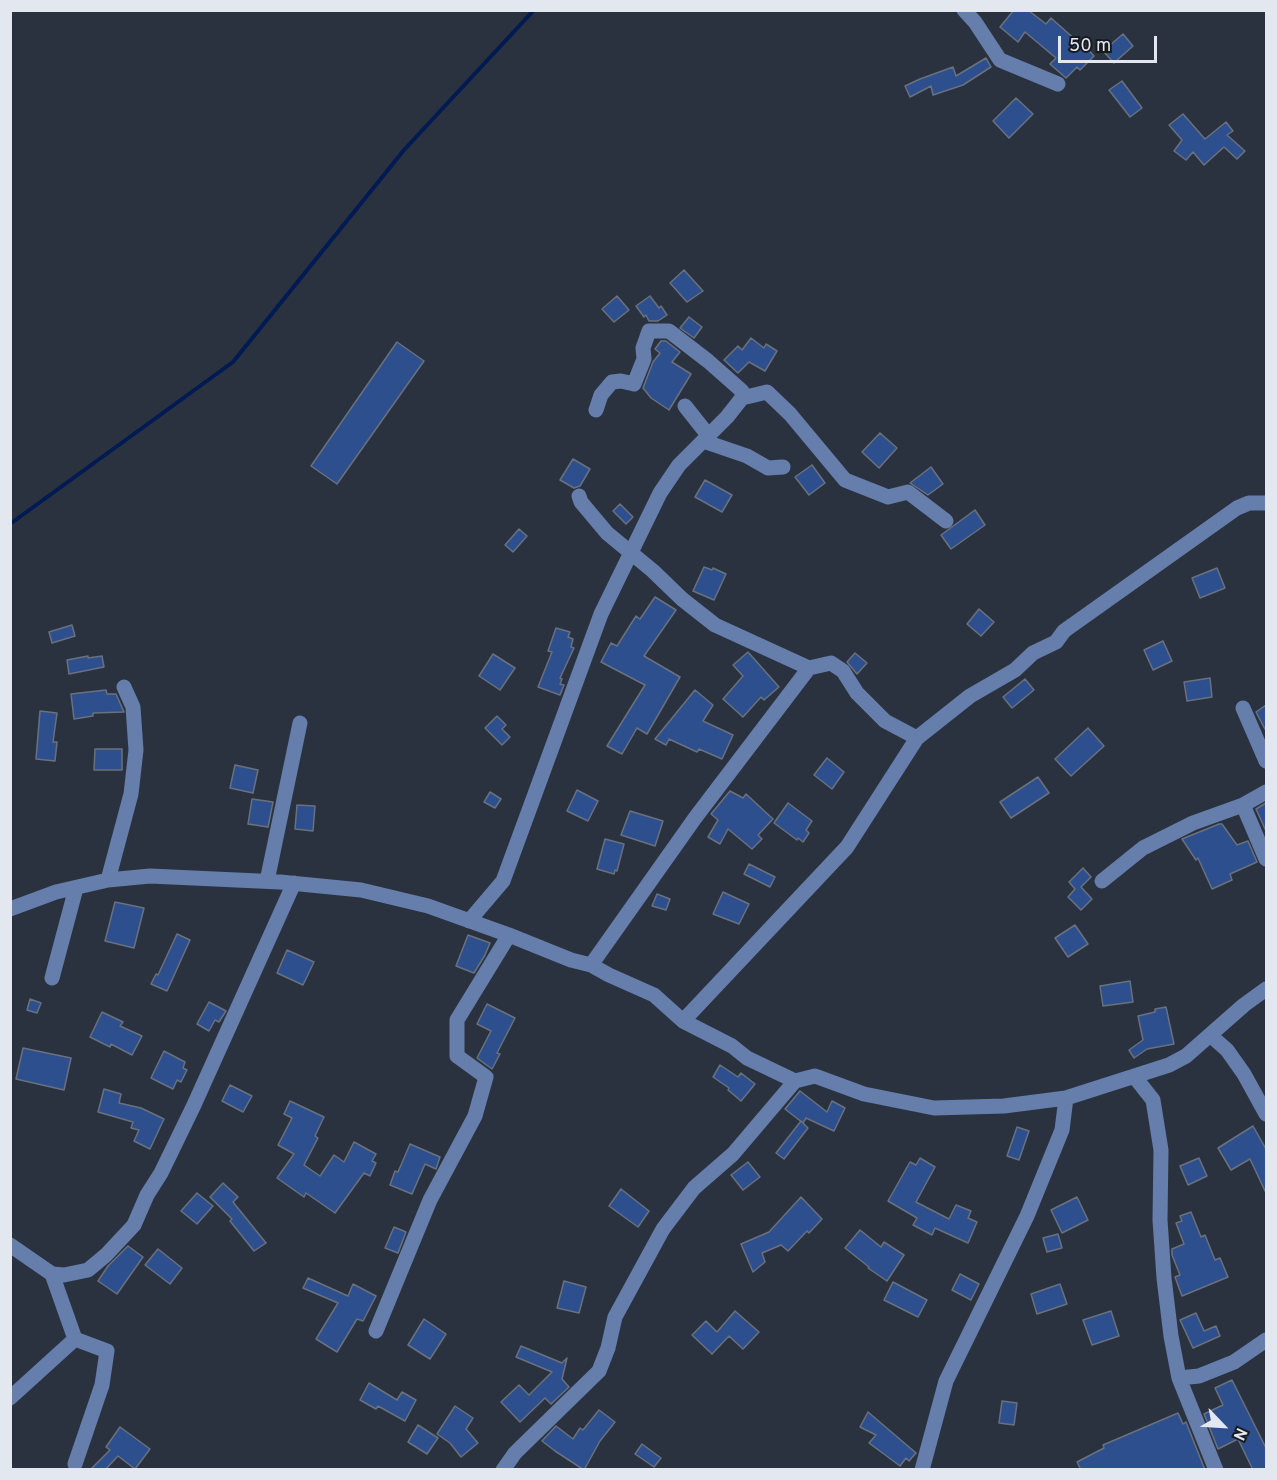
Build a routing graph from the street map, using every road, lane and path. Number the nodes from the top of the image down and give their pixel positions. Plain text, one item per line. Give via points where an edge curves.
1 (964, 10) edge
2 (1058, 84) dead end
3 (742, 398) junction
4 (685, 406) dead end
5 (596, 410) dead end
6 (706, 438) junction
7 (783, 468) dead end
8 (579, 496) dead end
9 (1266, 503) edge
10 (946, 521) dead end
11 (631, 553) junction
12 (809, 668) junction
13 (124, 687) dead end
14 (1243, 708) dead end
15 (300, 723) dead end
16 (917, 738) junction
17 (1266, 761) edge
18 (1266, 792) edge
19 (1243, 805) junction
20 (1266, 859) edge
21 (108, 880) junction
22 (267, 881) junction
23 (1102, 881) dead end
24 (294, 883) junction
25 (76, 888) junction
26 (10, 909) edge
27 (469, 921) junction
28 (509, 935) junction
29 (591, 964) junction
30 (52, 978) dead end
31 (1266, 989) edge
32 (682, 1021) junction
33 (1210, 1035) junction
34 (1134, 1076) junction
35 (795, 1082) junction
36 (1066, 1098) junction
37 (1266, 1114) edge
38 (10, 1245) edge
39 (52, 1274) junction
40 (376, 1331) dead end
41 (75, 1339) junction
42 (1266, 1340) edge
43 (1179, 1378) junction
44 (10, 1398) edge
45 (75, 1464) dead end
46 (503, 1470) edge
47 (922, 1470) edge
48 (1216, 1470) edge

1 - 2 street via 1000,60
3 - 5 street via 742,391 735,384 669,332 649,332 634,384 612,382 601,395
3 - 6 street
3 - 10 street via 767,392 845,480 888,497 908,492
4 - 6 street
6 - 7 street via 768,468
6 - 11 street via 679,465 660,493
8 - 11 street via 607,533
9 - 16 street via 1237,508 1064,631 1056,642 970,696
11 - 12 street via 715,624
11 - 27 street via 601,614 503,881
12 - 16 street via 831,663 843,671 857,693 885,721
12 - 29 street via 694,818
13 - 21 street via 133,707 136,750 131,794
14 - 17 street
15 - 22 street
16 - 32 street via 847,847
18 - 19 street
19 - 20 street
19 - 23 street via 1193,823 1143,848
21 - 22 street via 150,876
21 - 25 street
22 - 24 street
24 - 27 street via 361,890 428,906
24 - 39 street via 194,1105 134,1225 88,1270
25 - 26 street
25 - 30 street
27 - 28 street
28 - 29 street
28 - 40 street via 456,1020 457,1056 486,1077 475,1116 430,1200
29 - 32 street via 654,995
31 - 33 street
32 - 35 street
33 - 34 street via 1186,1056
33 - 37 street via 1227,1050
34 - 36 street
34 - 43 street via 1153,1100 1161,1150 1163,1267
35 - 36 street via 815,1077 864,1094 934,1108 1004,1106
35 - 46 street via 733,1154 694,1188 663,1229 615,1317 609,1348 599,1371 515,1453
36 - 47 street via 1062,1130 1027,1216 946,1381
38 - 39 street
39 - 41 street
41 - 44 street
41 - 45 street via 107,1351 102,1386
42 - 43 street via 1234,1362 1199,1376
43 - 48 street

